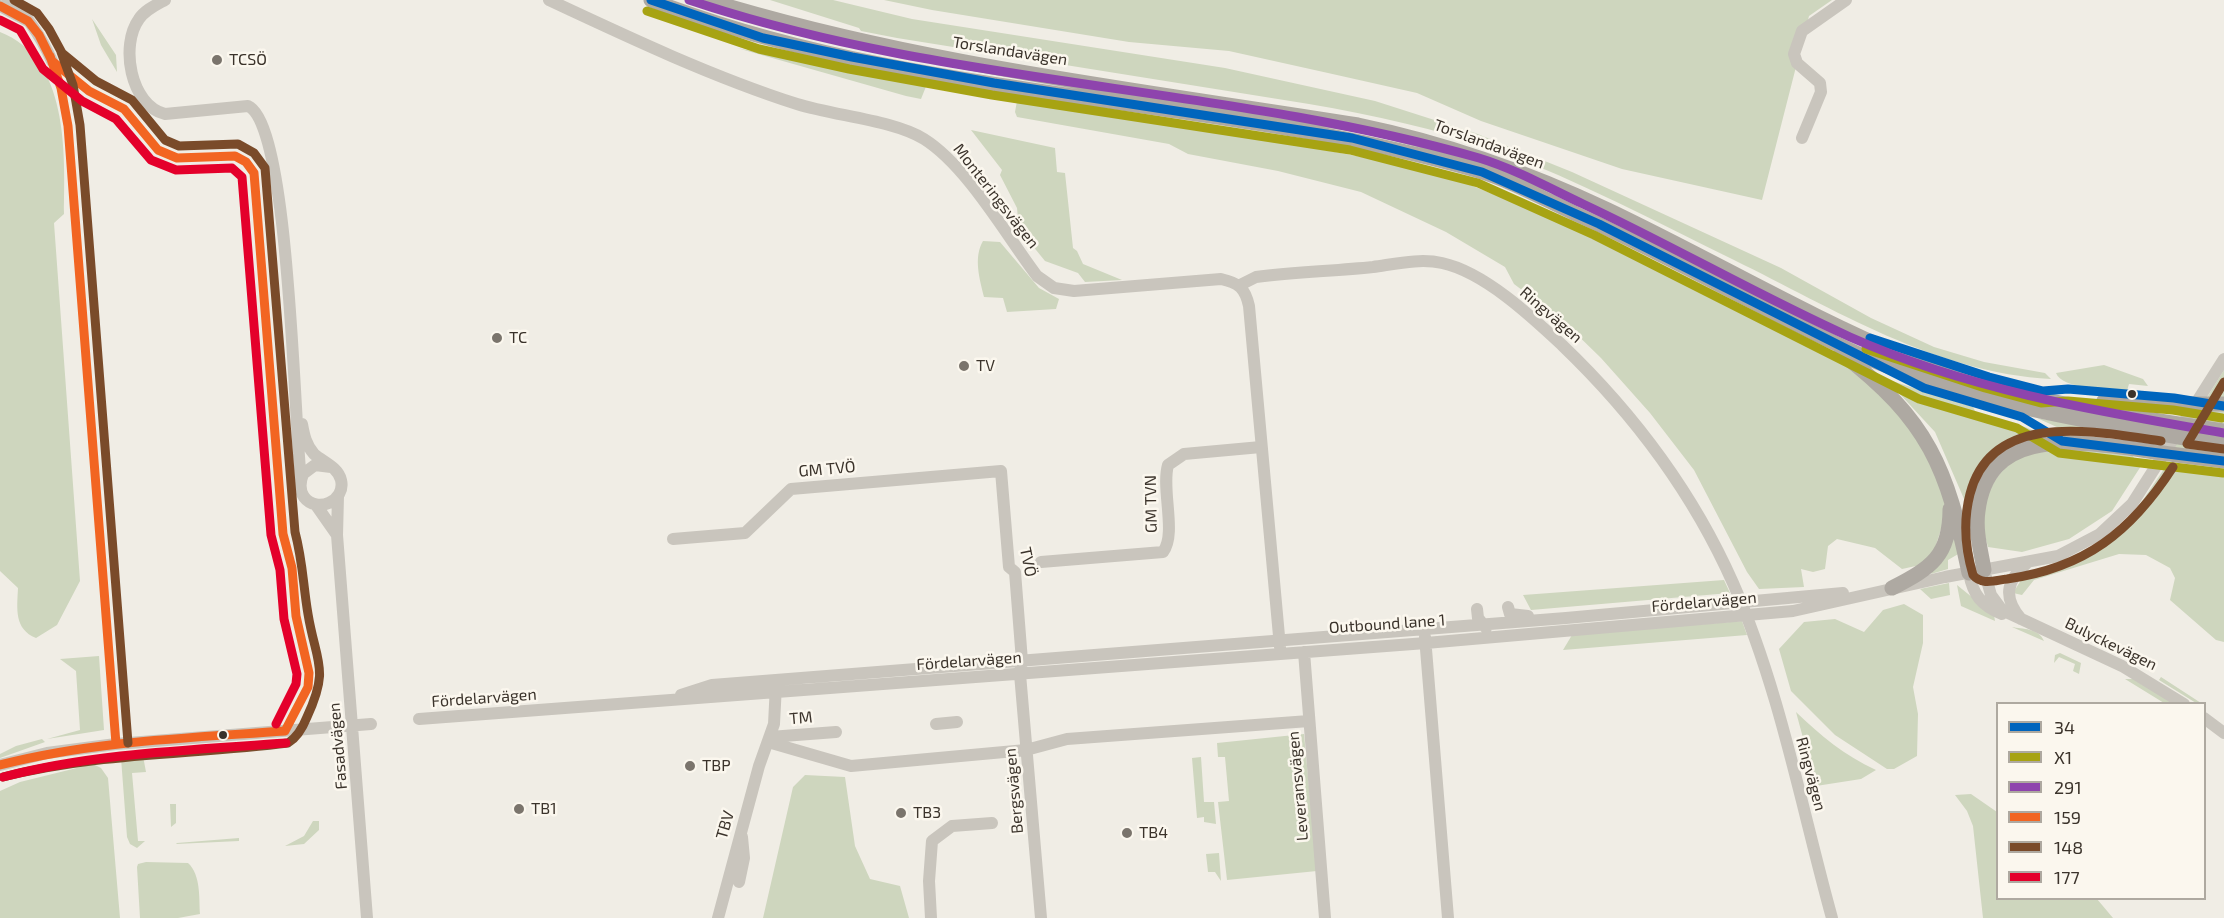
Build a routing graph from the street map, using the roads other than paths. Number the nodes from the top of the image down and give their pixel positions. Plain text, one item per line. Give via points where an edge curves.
1 (8, 0) edge
2 (165, 0) edge
3 (549, 0) edge
4 (651, 0) edge
5 (706, 0) edge
6 (1846, 0) edge
7 (0, 6) edge
8 (28, 21) junction
9 (52, 62) dead end
10 (1802, 138) dead end
11 (1240, 285) junction
12 (1789, 320) junction
13 (1855, 334) junction
14 (2221, 365) edge
15 (2224, 404) edge
16 (296, 406) junction
17 (2224, 431) edge
18 (2224, 445) edge
19 (1261, 447) junction
20 (2224, 461) edge
21 (331, 467) junction
22 (1001, 471) joint
23 (301, 480) junction
24 (1950, 494) junction
25 (338, 496) junction
26 (316, 505) junction
27 (337, 535) junction
28 (673, 540) dead end
29 (1041, 562) dead end
30 (2027, 563) junction
31 (1984, 570) junction
32 (1969, 573) junction
33 (1892, 588) junction
34 (1508, 607) dead end
35 (2017, 617) junction
36 (1549, 619) junction
37 (1460, 624) junction
38 (1483, 625) junction
39 (1496, 632) junction
40 (1425, 633) junction
41 (1516, 635) junction
42 (1279, 645) junction
43 (1304, 652) junction
44 (1022, 661) junction
45 (1020, 674) junction
46 (776, 687) junction
47 (2181, 702) edge
48 (419, 719) dead end
49 (2206, 719) edge
50 (1309, 721) junction
51 (957, 722) dead end
52 (371, 724) dead end
53 (936, 724) dead end
54 (353, 726) junction
55 (836, 732) dead end
56 (2224, 733) edge
57 (769, 740) junction
58 (1026, 750) junction
59 (0, 765) edge
60 (745, 818) junction
61 (992, 824) dead end
62 (739, 882) dead end
63 (367, 918) edge
64 (718, 918) edge
65 (931, 918) edge
66 (1041, 918) edge
67 (1325, 918) edge
68 (1448, 918) edge
69 (1832, 918) edge

1 - 8 street via 21,9
2 - 16 street via 139,19 134,29 132,77 136,90 162,113 248,106 261,117 280,197
3 - 11 street, Monteringsvägen via 751,87 925,140 956,167 1037,276 1054,288 1081,291 1221,279
4 - 12 main road, Torslandavägen via 763,38 864,60 1352,138 1482,172 1599,224
5 - 13 main road, Torslandavägen via 915,54 1358,124 1419,138 1488,160 1607,210
6 - 10 street via 1802,31 1794,54 1797,63 1820,83 1821,93
7 - 8 street
8 - 9 street
11 - 19 street via 1246,291 1249,306
11 - 69 street, Ringvägen via 1256,277 1394,264 1438,262 1460,268 1526,312 1618,403 1682,487 1733,584 1766,670
12 - 18 main road, Torslandavägen via 1877,362 1971,395 2040,413
12 - 24 main road via 1836,349 1881,384 1926,441
13 - 15 main road via 1989,377 2065,396 2118,403
13 - 17 main road, Torslandavägen via 1933,368 2008,391
14 - 30 street, Fördelarvägen via 2125,512 2100,534 2058,556
16 - 21 street via 307,445
16 - 23 street
19 - 29 street, GM TVN via 1184,454 1168,465 1165,484 1169,537 1163,552
19 - 42 street
20 - 31 main road via 2078,442 2048,442 2020,451 1994,472 1979,502 1977,528
21 - 23 street via 312,466
21 - 25 street, Fasadvägen via 340,478
22 - 28 street, GM TVÖ via 791,489 745,533
22 - 44 street, TVÖ
23 - 26 street via 303,495
24 - 32 main road
24 - 33 main road via 1948,532 1940,555 1923,572
25 - 26 street via 329,504
25 - 27 street, Fasadvägen
26 - 27 street
27 - 54 street, Fasadvägen
30 - 31 street, Fördelarvägen
30 - 35 street via 2012,577 2008,587
31 - 32 street, Fördelarvägen
31 - 35 street, Bulyckevägen via 1994,601
32 - 33 street, Fördelarvägen
32 - 35 street, Bulyckevägen via 1974,593 1983,604
33 - 36 street, Fördelarvägen
33 - 41 street, Fördelarvägen via 1793,611
34 - 36 street, Fördelarvägen via 1510,614
35 - 47 street, Bulyckevägen via 2138,674
36 - 38 street, Fördelarvägen
37 - 38 street, Fördelarvägen
37 - 38 street via 1478,609
37 - 40 street
37 - 40 street
38 - 39 street, Fördelarvägen
39 - 40 street, Outbound lane 1
39 - 41 street, Fördelarvägen
40 - 41 street, Fördelarvägen
40 - 42 street
40 - 43 street
40 - 68 street
42 - 43 street
42 - 44 street, Fördelarvägen
42 - 45 street, Fördelarvägen
43 - 50 street, Leveransvägen
44 - 45 street, Bergsvägen
44 - 46 street, Fördelarvägen
45 - 46 street, Fördelarvägen
45 - 58 street, Bergsvägen
46 - 48 street, Fördelarvägen via 658,702
46 - 57 street, TBV
49 - 56 street
50 - 58 street via 1067,739
50 - 67 street, Leveransvägen
51 - 53 street
52 - 54 street
54 - 59 street via 116,744 47,753
54 - 63 street, Fasadvägen
55 - 57 street, TM
57 - 58 street via 851,766
57 - 60 street, TBV
58 - 66 street, Bergsvägen
60 - 62 street
60 - 64 street, TBV
61 - 65 street via 952,826 932,841 928,881

